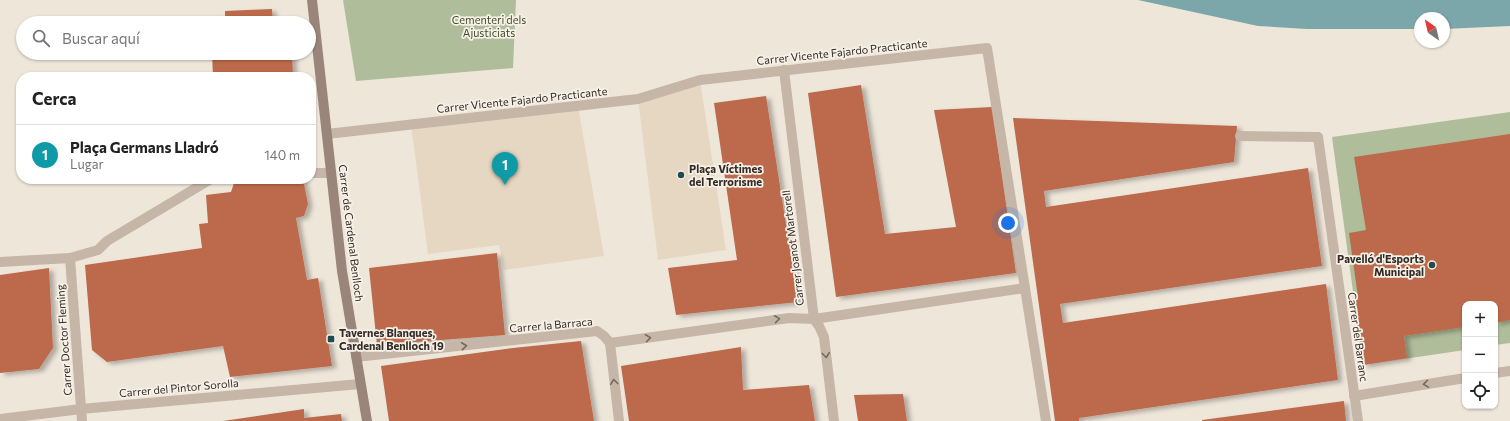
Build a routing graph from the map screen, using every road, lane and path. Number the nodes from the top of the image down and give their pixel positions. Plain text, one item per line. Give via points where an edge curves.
1 (312, 0) edge
2 (314, 16) edge
3 (316, 36) edge
4 (784, 70) junction
5 (327, 134) junction
6 (1240, 136) dead end
7 (316, 173) edge
8 (331, 173) junction
9 (203, 184) edge
10 (70, 258) junction
11 (0, 262) edge
12 (1025, 288) junction
13 (814, 319) junction
14 (610, 343) junction
15 (356, 357) junction
16 (1510, 371) edge
17 (1498, 373) edge
18 (1462, 378) edge
19 (360, 384) junction
20 (1354, 396) junction
21 (81, 409) junction
22 (0, 419) edge
23 (82, 421) edge
24 (367, 421) edge
25 (619, 421) edge
26 (834, 421) edge
27 (1046, 421) edge
28 (1358, 421) edge

1 - 2 main road, Carrer de Cardenal Benlloch
3 - 5 main road, Carrer de Cardenal Benlloch
4 - 5 street, Carrer Vicente Fajardo Practicante via 700,80 638,99
4 - 12 street, Carrer Vicente Fajardo Practicante via 987,48
4 - 13 street, Carrer Joanot Martorell
5 - 8 main road, Carrer de Cardenal Benlloch
6 - 20 street, Carrer del Barranc via 1318,137
7 - 8 street
8 - 15 main road, Carrer de Cardenal Benlloch via 342,271
9 - 10 street via 107,241 98,250
10 - 11 street
10 - 21 street, Carrer Doctor Fleming
12 - 13 street
12 - 27 street, Carrer Vicente Fajardo Practicante
14 -> 13 street via 789,318
13 -> 26 street, Carrer Joanot Martorell via 824,337
15 -> 14 street, Carrer la Barraca via 597,331
25 -> 14 street
15 - 19 main road, Carrer de Cardenal Benlloch
16 - 17 street
18 -> 20 street
19 - 21 street, Carrer del Pintor Sorolla
19 - 24 main road, Carrer de Cardenal Benlloch
20 - 28 street, Carrer del Barranc
21 - 22 street, Carrer del Pintor Sorolla
21 - 23 street, Carrer Doctor Fleming

